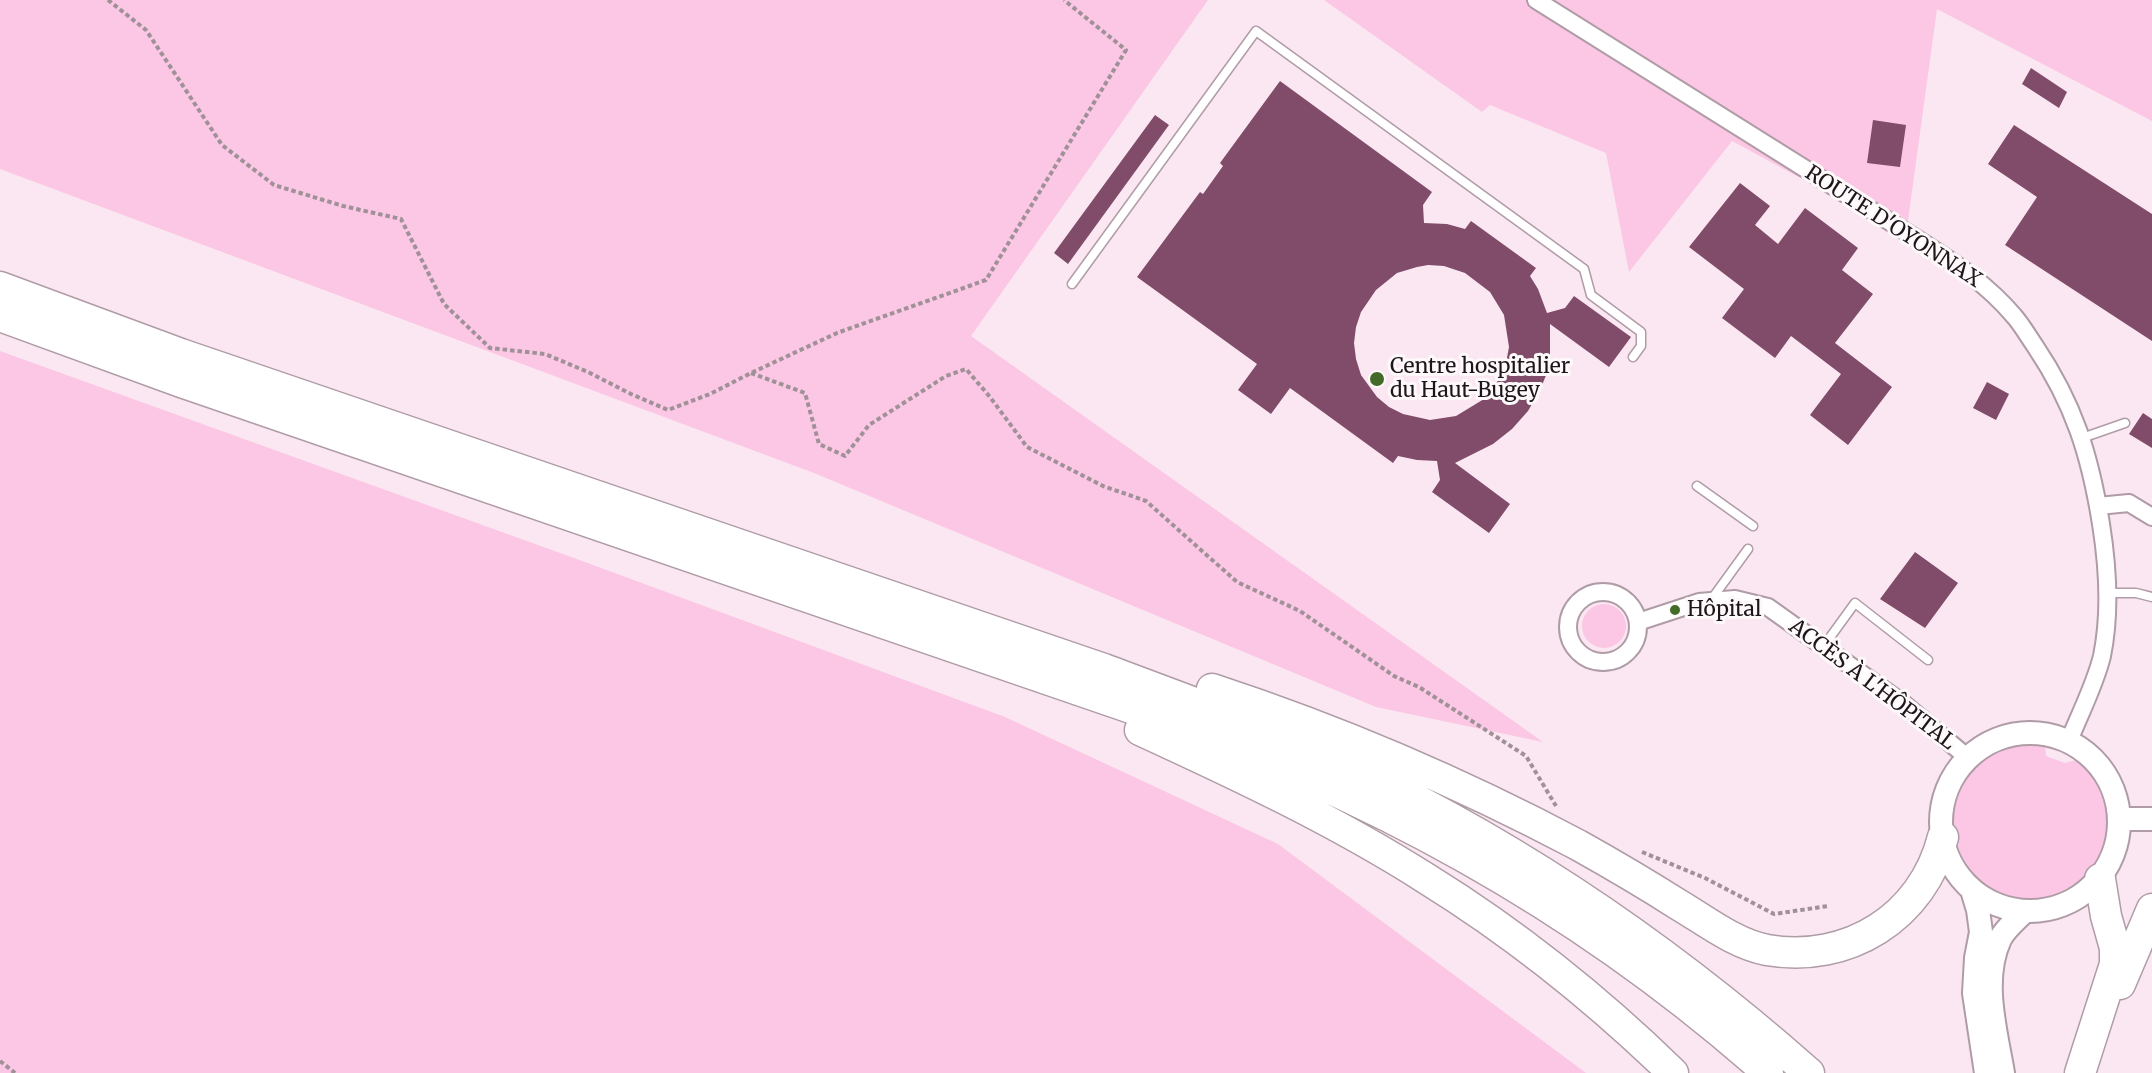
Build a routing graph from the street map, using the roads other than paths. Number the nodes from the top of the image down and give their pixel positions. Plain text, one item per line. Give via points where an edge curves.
1 (1536, 0) edge
2 (1072, 284) dead end
3 (0, 287) edge
4 (0, 316) edge
5 (1633, 357) dead end
6 (2125, 423) dead end
7 (2082, 438) junction
8 (1697, 486) dead end
9 (2098, 507) junction
10 (2152, 517) edge
11 (1753, 526) dead end
12 (1748, 549) dead end
13 (2108, 593) junction
14 (2152, 597) edge
15 (1711, 601) junction
16 (914, 604) junction
17 (1638, 622) junction
18 (1823, 647) junction
19 (980, 655) junction
20 (1929, 660) dead end
21 (2069, 741) junction
22 (1968, 758) junction
23 (2120, 819) junction
24 (2152, 819) edge
25 (1943, 837) junction
26 (2100, 879) junction
27 (1972, 890) junction
28 (2152, 909) edge
29 (2025, 911) junction
30 (2090, 1042) junction
31 (1673, 1073) edge
32 (1768, 1073) edge
33 (1809, 1073) edge
34 (1986, 1073) edge
35 (2003, 1073) edge
36 (2080, 1073) edge

1 - 7 street, ROUTE D'OYONNAX via 1978,279 2014,316 2051,370
2 - 5 lane via 1256,31 1584,269 1591,295 1641,332 1641,346
3 - 16 highway via 181,354
4 - 19 highway via 181,382
6 - 7 lane
7 - 9 street, ROUTE D'OYONNAX
8 - 11 lane
9 - 10 street via 2129,503
9 - 13 street, ROUTE D'OYONNAX
12 - 15 lane
13 - 14 lane
13 - 21 street, ROUTE D'OYONNAX via 2102,657
15 - 17 street, ACCÈS À L'HÔPITAL
15 - 18 street, ACCÈS À L'HÔPITAL via 1735,599 1768,607
16 - 25 highway via 1188,681 1386,752 1569,841 1729,935 1765,950 1826,949 1879,929 1921,890
16 - 33 highway via 1232,717 1324,755 1436,810 1510,851 1612,916 1722,999
17 - 17 street via 1622,597 1602,591 1591,593 1575,606 1568,623 1571,641 1584,656 1606,662 1627,653 1638,633
18 - 20 lane via 1855,603
18 - 22 street, ACCÈS À L'HÔPITAL via 1904,704
19 - 31 highway via 1221,767 1418,873 1568,980
19 - 32 highway via 1252,753 1421,832 1586,931 1705,1019
21 - 22 main road via 2032,732 2016,734 1990,742
21 - 23 main road via 2090,755 2105,773 2116,795
22 - 25 main road via 1955,771 1942,801
23 - 24 main road
23 - 26 main road via 2118,841
25 - 27 main road via 1953,866
26 - 29 main road via 2077,898 2052,909
26 - 30 highway via 2115,964
27 - 29 main road via 1990,902
27 - 34 main road via 1981,932 1974,993
28 - 30 highway via 2131,962
29 - 35 main road via 2001,938 1991,981
30 - 36 highway

